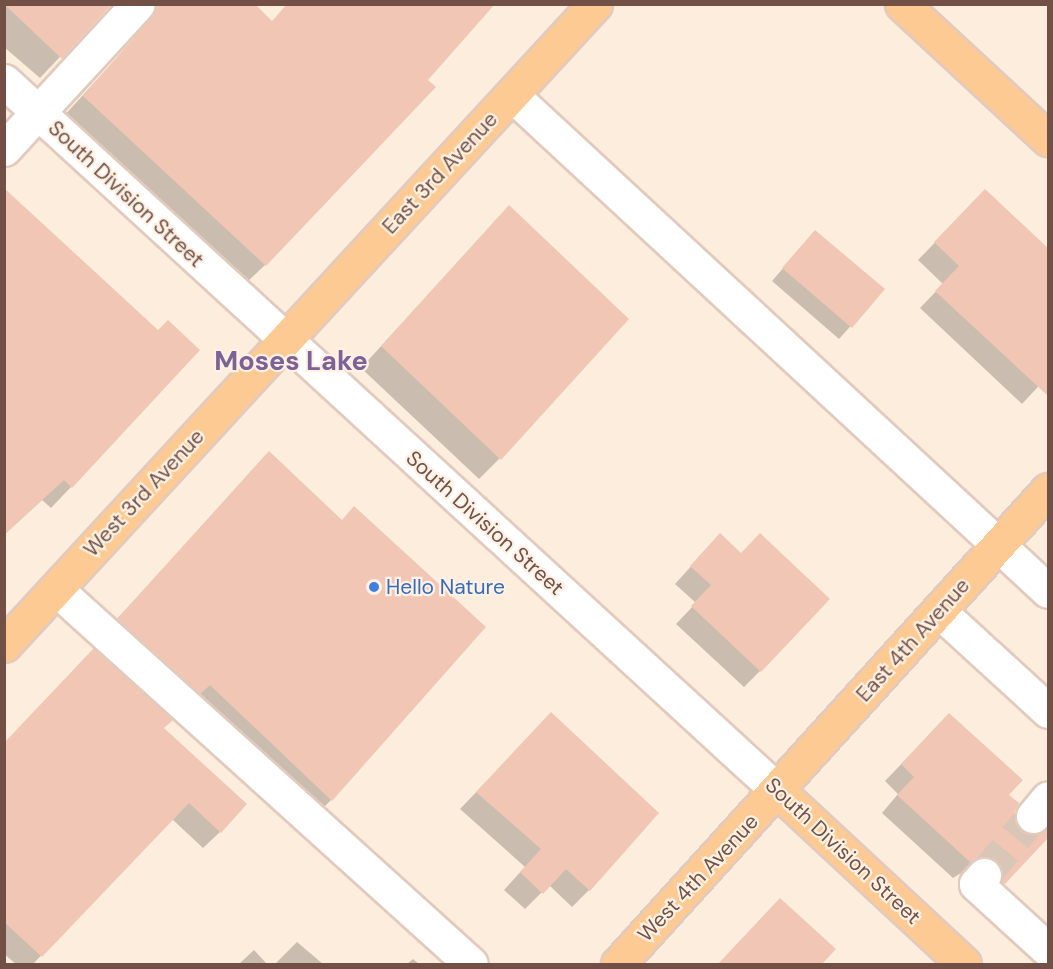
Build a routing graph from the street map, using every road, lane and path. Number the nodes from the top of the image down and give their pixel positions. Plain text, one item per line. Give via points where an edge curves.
1 (138, 4) edge
2 (596, 4) edge
3 (902, 4) edge
4 (4, 81) edge
5 (512, 95) junction
6 (37, 112) junction
7 (1048, 140) edge
8 (4, 149) edge
9 (285, 341) junction
10 (1048, 490) edge
11 (998, 544) junction
12 (56, 589) junction
13 (1048, 591) edge
14 (939, 611) junction
15 (4, 645) edge
16 (1048, 711) edge
17 (778, 791) junction
18 (984, 875) dead end
19 (1048, 950) edge
20 (471, 964) edge
21 (618, 964) edge
22 (964, 964) edge

1 - 6 street
2 - 5 main road, East 3rd Avenue
3 - 7 main road
4 - 6 street, South Division Street
5 - 9 main road, East 3rd Avenue
5 - 11 street
6 - 8 street
6 - 9 street, South Division Street
9 - 12 main road, West 3rd Avenue
9 - 17 street, South Division Street
10 - 11 main road, East 4th Avenue
11 - 13 street
11 - 14 main road, East 4th Avenue
12 - 15 main road, West 3rd Avenue
12 - 20 street
14 - 16 street
14 - 17 main road, East 4th Avenue
17 - 21 main road, West 4th Avenue
17 - 22 main road, South Division Street
18 - 19 street via 976,884

